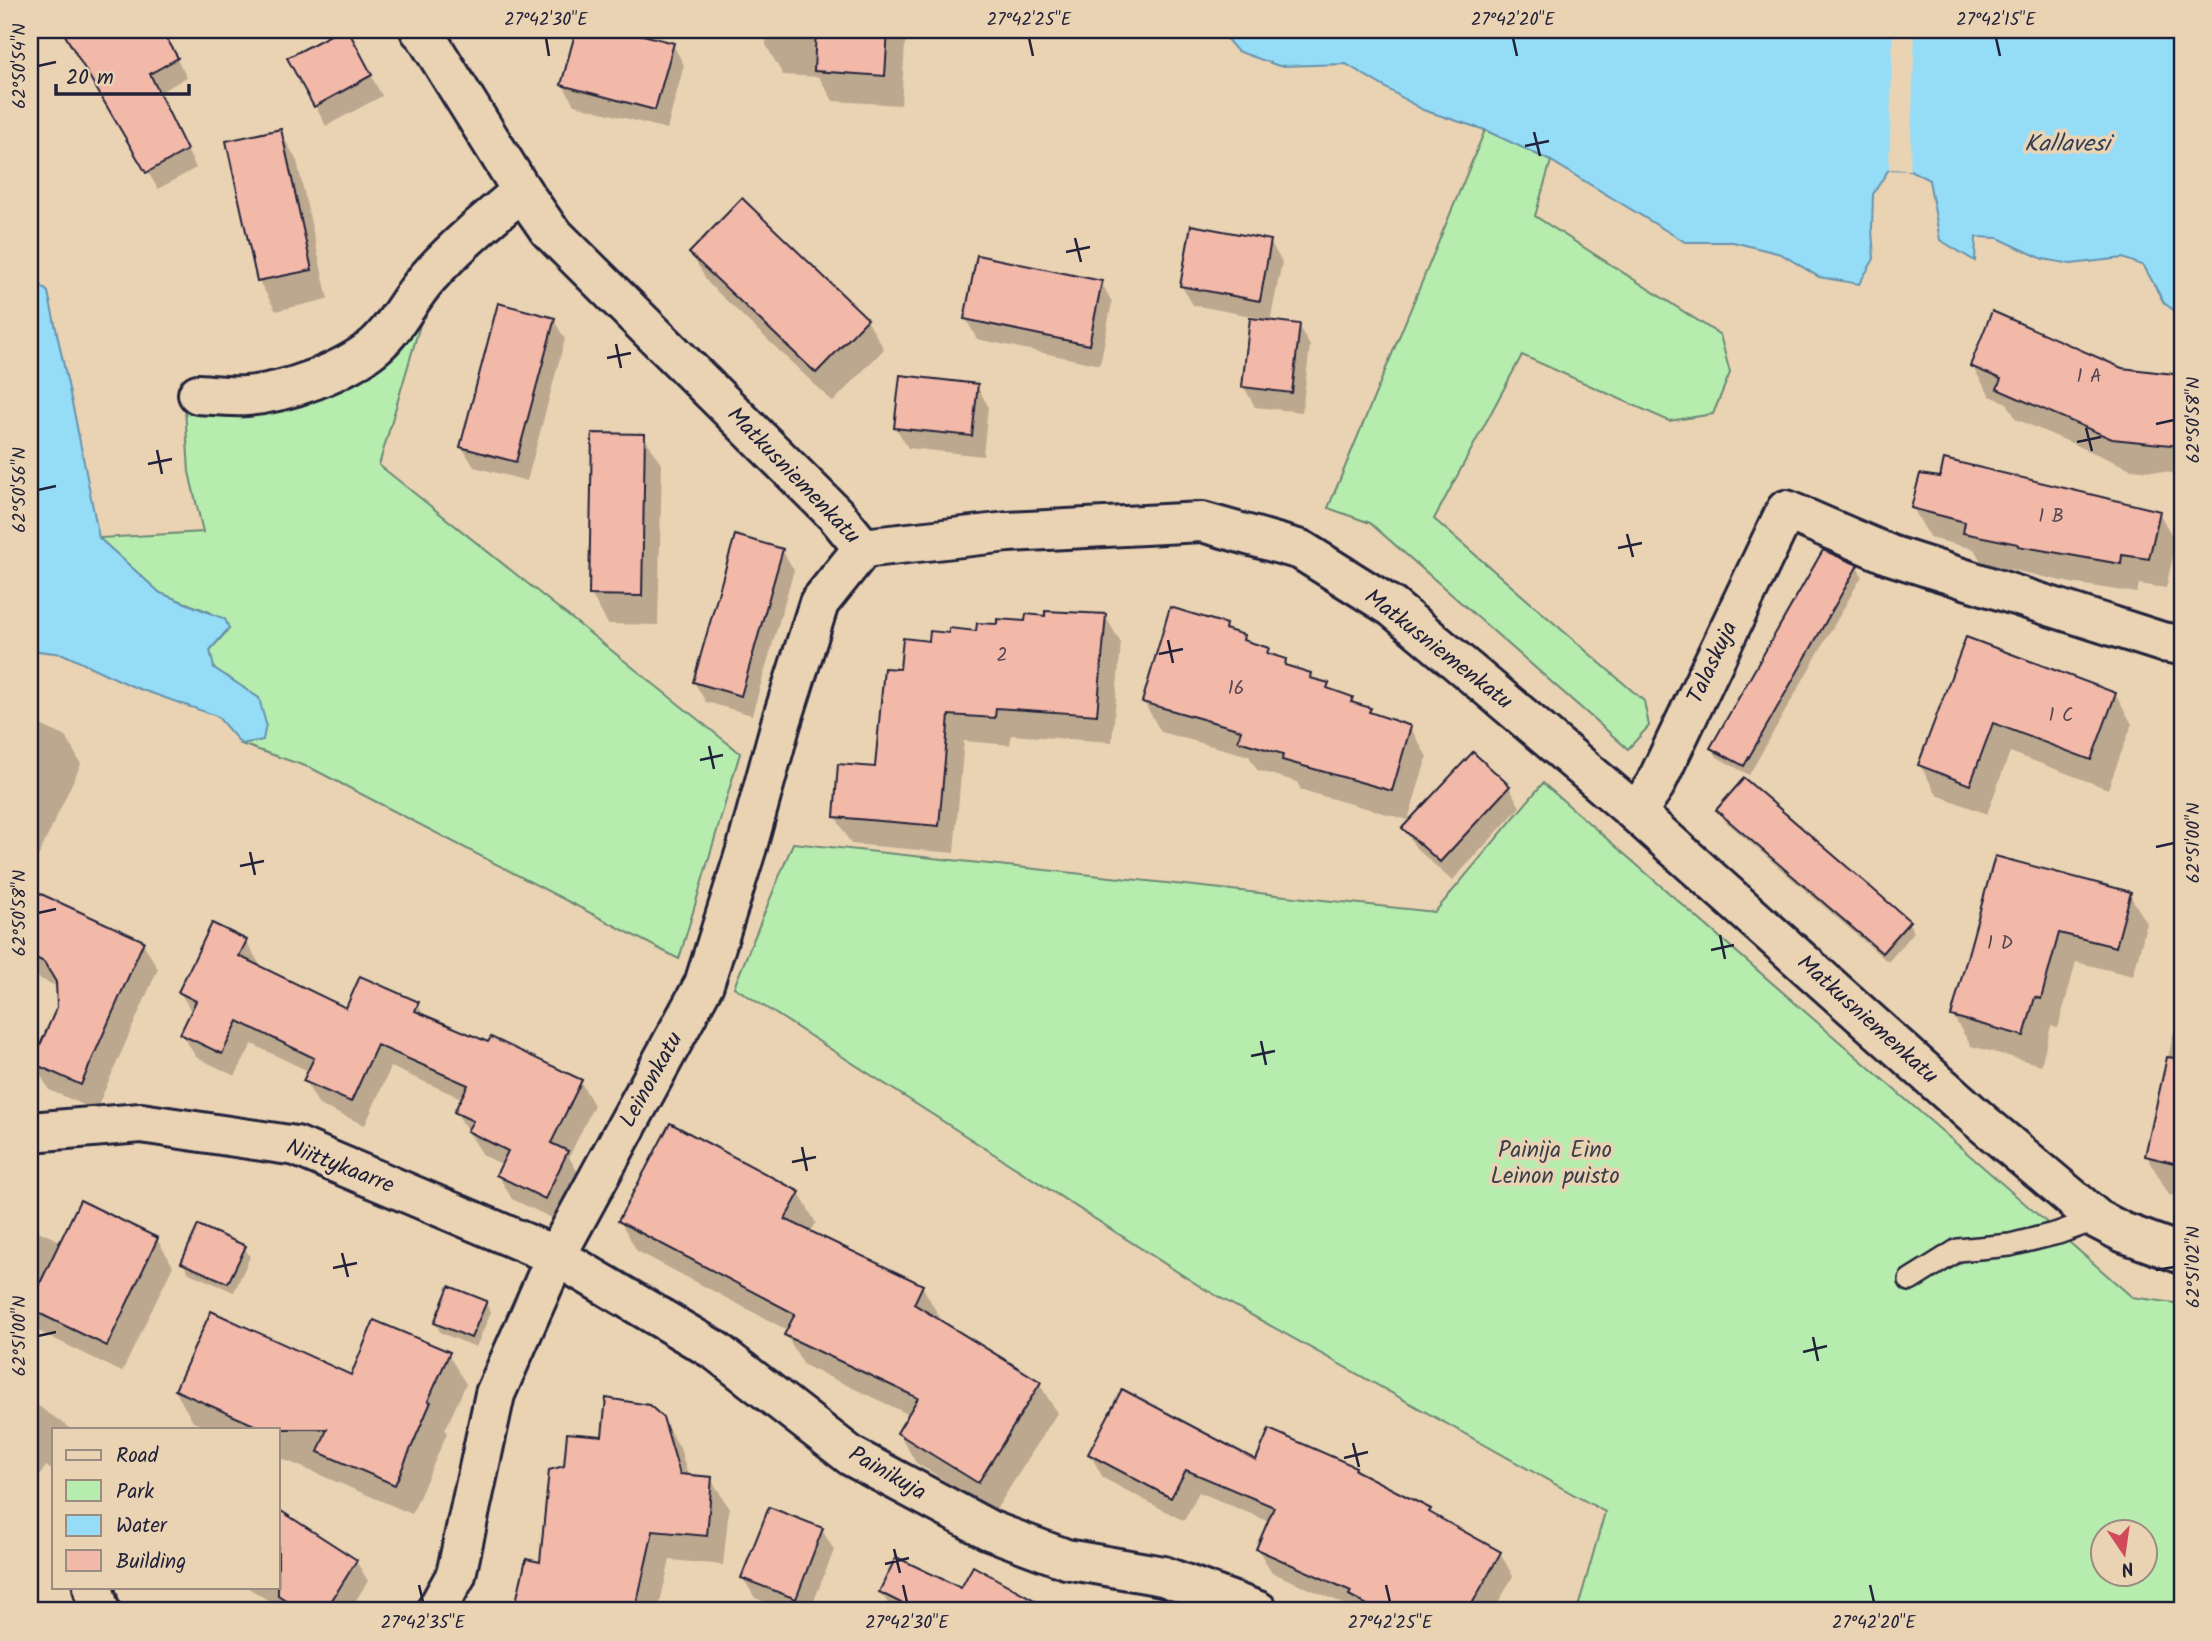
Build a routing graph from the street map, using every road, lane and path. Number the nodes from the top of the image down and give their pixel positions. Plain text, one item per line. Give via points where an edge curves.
1 (420, 30) edge
2 (522, 191) junction
3 (198, 394) dead end
4 (863, 548) junction
5 (2182, 645) edge
6 (1636, 813) junction
7 (30, 1132) edge
8 (2097, 1219) junction
9 (2182, 1254) edge
10 (556, 1256) junction
11 (1910, 1280) dead end
12 (93, 1588) edge
13 (100, 1611) edge
14 (436, 1611) edge
15 (1258, 1611) edge

1 - 2 street, Matkusniemenkatu
2 - 3 street via 430,274 374,346 357,357 307,383 247,396
2 - 4 street, Matkusniemenkatu via 549,230 826,505
4 - 6 street, Matkusniemenkatu via 1008,532 1202,522 1301,550 1392,607
4 - 10 street, Leinonkatu via 819,603 704,984
5 - 6 street, Talaskuja via 1890,555 1786,510 1655,785
6 - 8 street, Matkusniemenkatu via 1978,1119
7 - 10 street, Niittykaarre via 141,1123 296,1146
8 - 9 street, Matkusniemenkatu
8 - 11 lane via 2010,1245 1958,1250
10 - 14 street, Leinonkatu via 495,1394 456,1575
10 - 15 street, Painikuja via 716,1351 851,1456 989,1530 1066,1559 1163,1576
12 - 13 street

